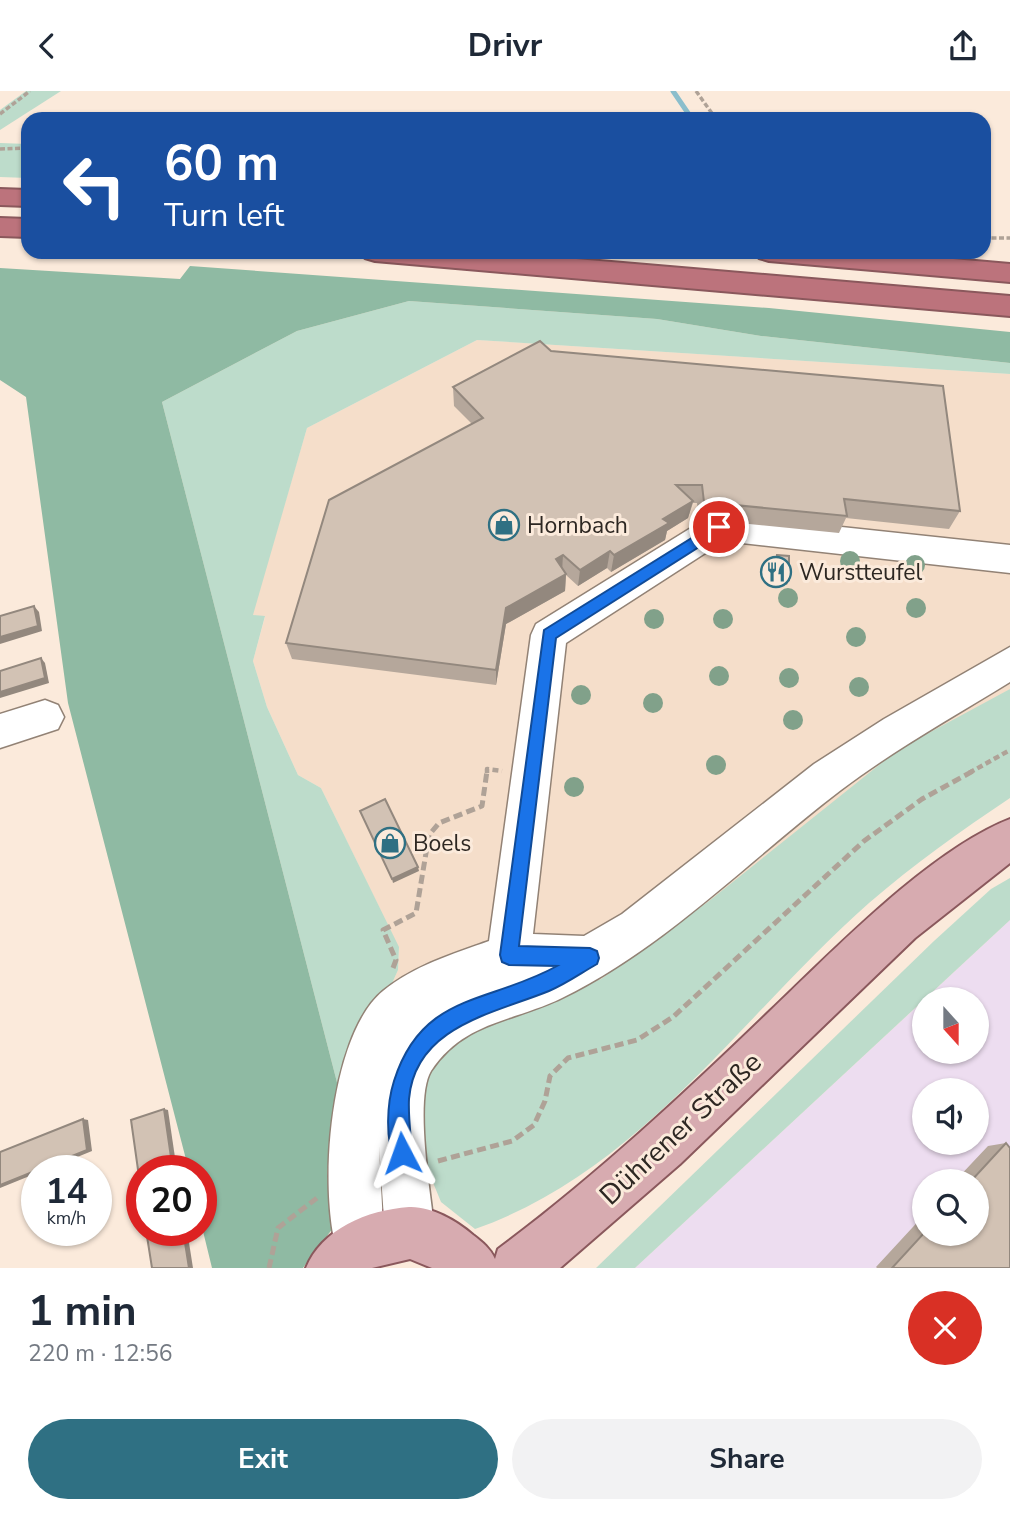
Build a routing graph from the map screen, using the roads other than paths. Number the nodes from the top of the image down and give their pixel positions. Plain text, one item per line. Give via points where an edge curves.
1 (0, 197) edge
2 (21, 198) edge
3 (0, 227) edge
4 (21, 228) edge
5 (465, 259) edge
6 (846, 259) edge
7 (1010, 274) edge
8 (1010, 306) edge
9 (1010, 559) edge
10 (1010, 663) edge
11 (45, 717) dead end
12 (0, 731) edge
13 (1010, 839) edge
14 (509, 955) junction
15 (590, 958) junction
16 (410, 1233) junction
17 (346, 1257) edge
18 (472, 1268) edge
19 (517, 1268) edge

1 - 2 highway
3 - 4 highway
5 - 8 highway
6 - 7 highway
9 - 14 lane via 719,527 549,635
10 - 15 lane via 828,777 673,902
11 - 12 lane
13 - 19 main road, Dührener Straße via 956,874 836,980 654,1156 581,1221
14 - 15 lane
14 - 17 lane via 440,981 397,1008 370,1047 356,1101 355,1181
15 - 16 lane via 547,982 481,1004 437,1028 411,1061 399,1098
16 - 17 main road
16 - 18 main road via 440,1241

